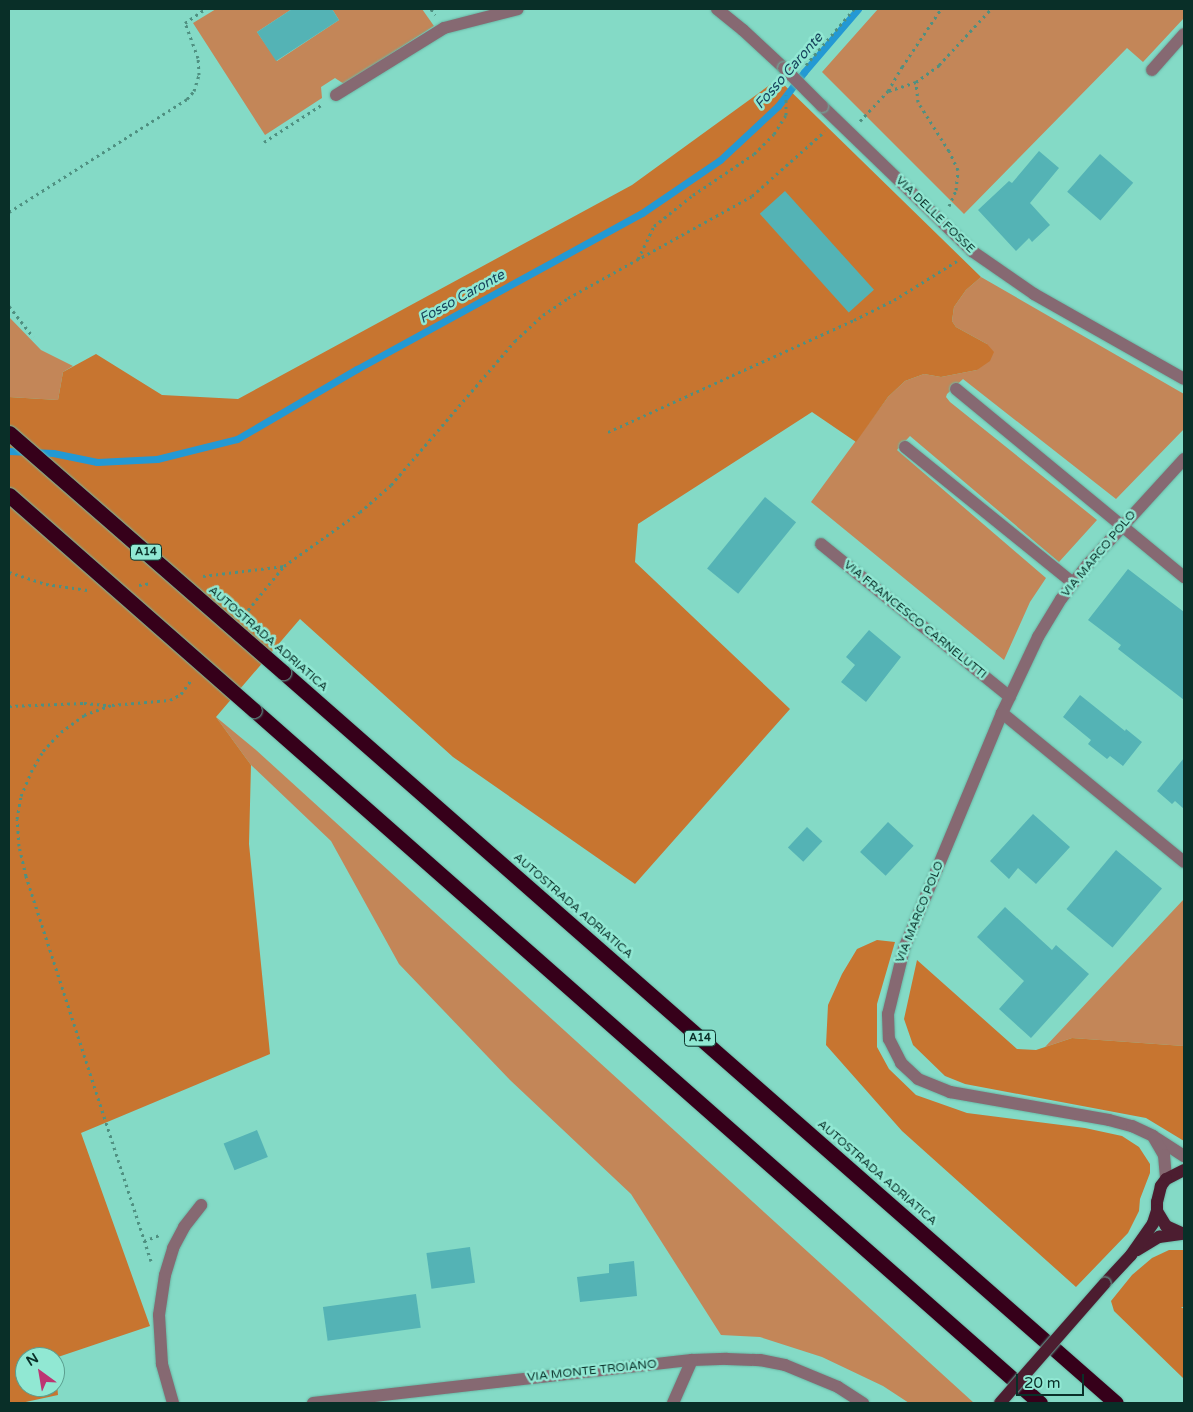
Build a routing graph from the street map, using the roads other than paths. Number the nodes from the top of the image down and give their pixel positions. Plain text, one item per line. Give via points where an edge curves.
1 (518, 9) edge
2 (717, 9) edge
3 (1184, 34) edge
4 (1152, 70) dead end
5 (336, 96) road end
6 (1184, 379) edge
7 (956, 389) dead end
8 (9, 433) edge
9 (905, 447) dead end
10 (1184, 459) edge
11 (9, 494) edge
12 (1123, 524) junction
13 (821, 544) dead end
14 (1184, 577) edge
15 (1073, 583) junction
16 (1010, 697) junction
17 (1002, 714) junction
18 (1184, 862) edge
19 (1153, 1136) junction
20 (1184, 1156) edge
21 (1184, 1170) edge
22 (1166, 1179) junction
23 (201, 1205) dead end
24 (1158, 1211) junction
25 (1183, 1234) edge
26 (1131, 1255) junction
27 (692, 1360) junction
28 (173, 1403) edge
29 (313, 1403) edge
30 (674, 1403) edge
31 (863, 1403) edge
32 (1000, 1403) edge
33 (1040, 1403) edge
34 (1116, 1403) edge

1 - 5 street via 444,28
2 - 6 street, VIA DELLE FOSSE, bridge via 784,68 972,251 1034,294
3 - 4 street
7 - 12 street
8 - 34 highway, AUTOSTRADA ADRIATICA / A14, bridge
9 - 15 street
10 - 12 street, VIA MARCO POLO
11 - 33 highway, bridge
12 - 14 street
12 - 15 street, VIA MARCO POLO
13 - 16 street, VIA FRANCESCO CARNELUTTI
15 - 16 street, VIA MARCO POLO via 1038,637
16 - 17 street, VIA MARCO POLO
17 - 18 street
17 - 19 street, VIA MARCO POLO via 904,949 888,1014 889,1039 900,1063 918,1079 950,1092 1109,1120
19 - 20 street, VIA MARCO POLO
19 - 22 street via 1164,1155
21 - 22 main road
22 - 24 main road via 1158,1194
23 - 28 street via 180,1234 165,1275 160,1315 162,1354
24 - 25 main road via 1166,1226
24 - 26 main road via 1154,1223
25 - 26 main road via 1159,1238
26 - 32 main road, bridge
27 - 29 street, VIA MONTE TROIANO
27 - 30 street
27 - 31 street, VIA MONTE TROIANO via 760,1360 785,1365 838,1387

